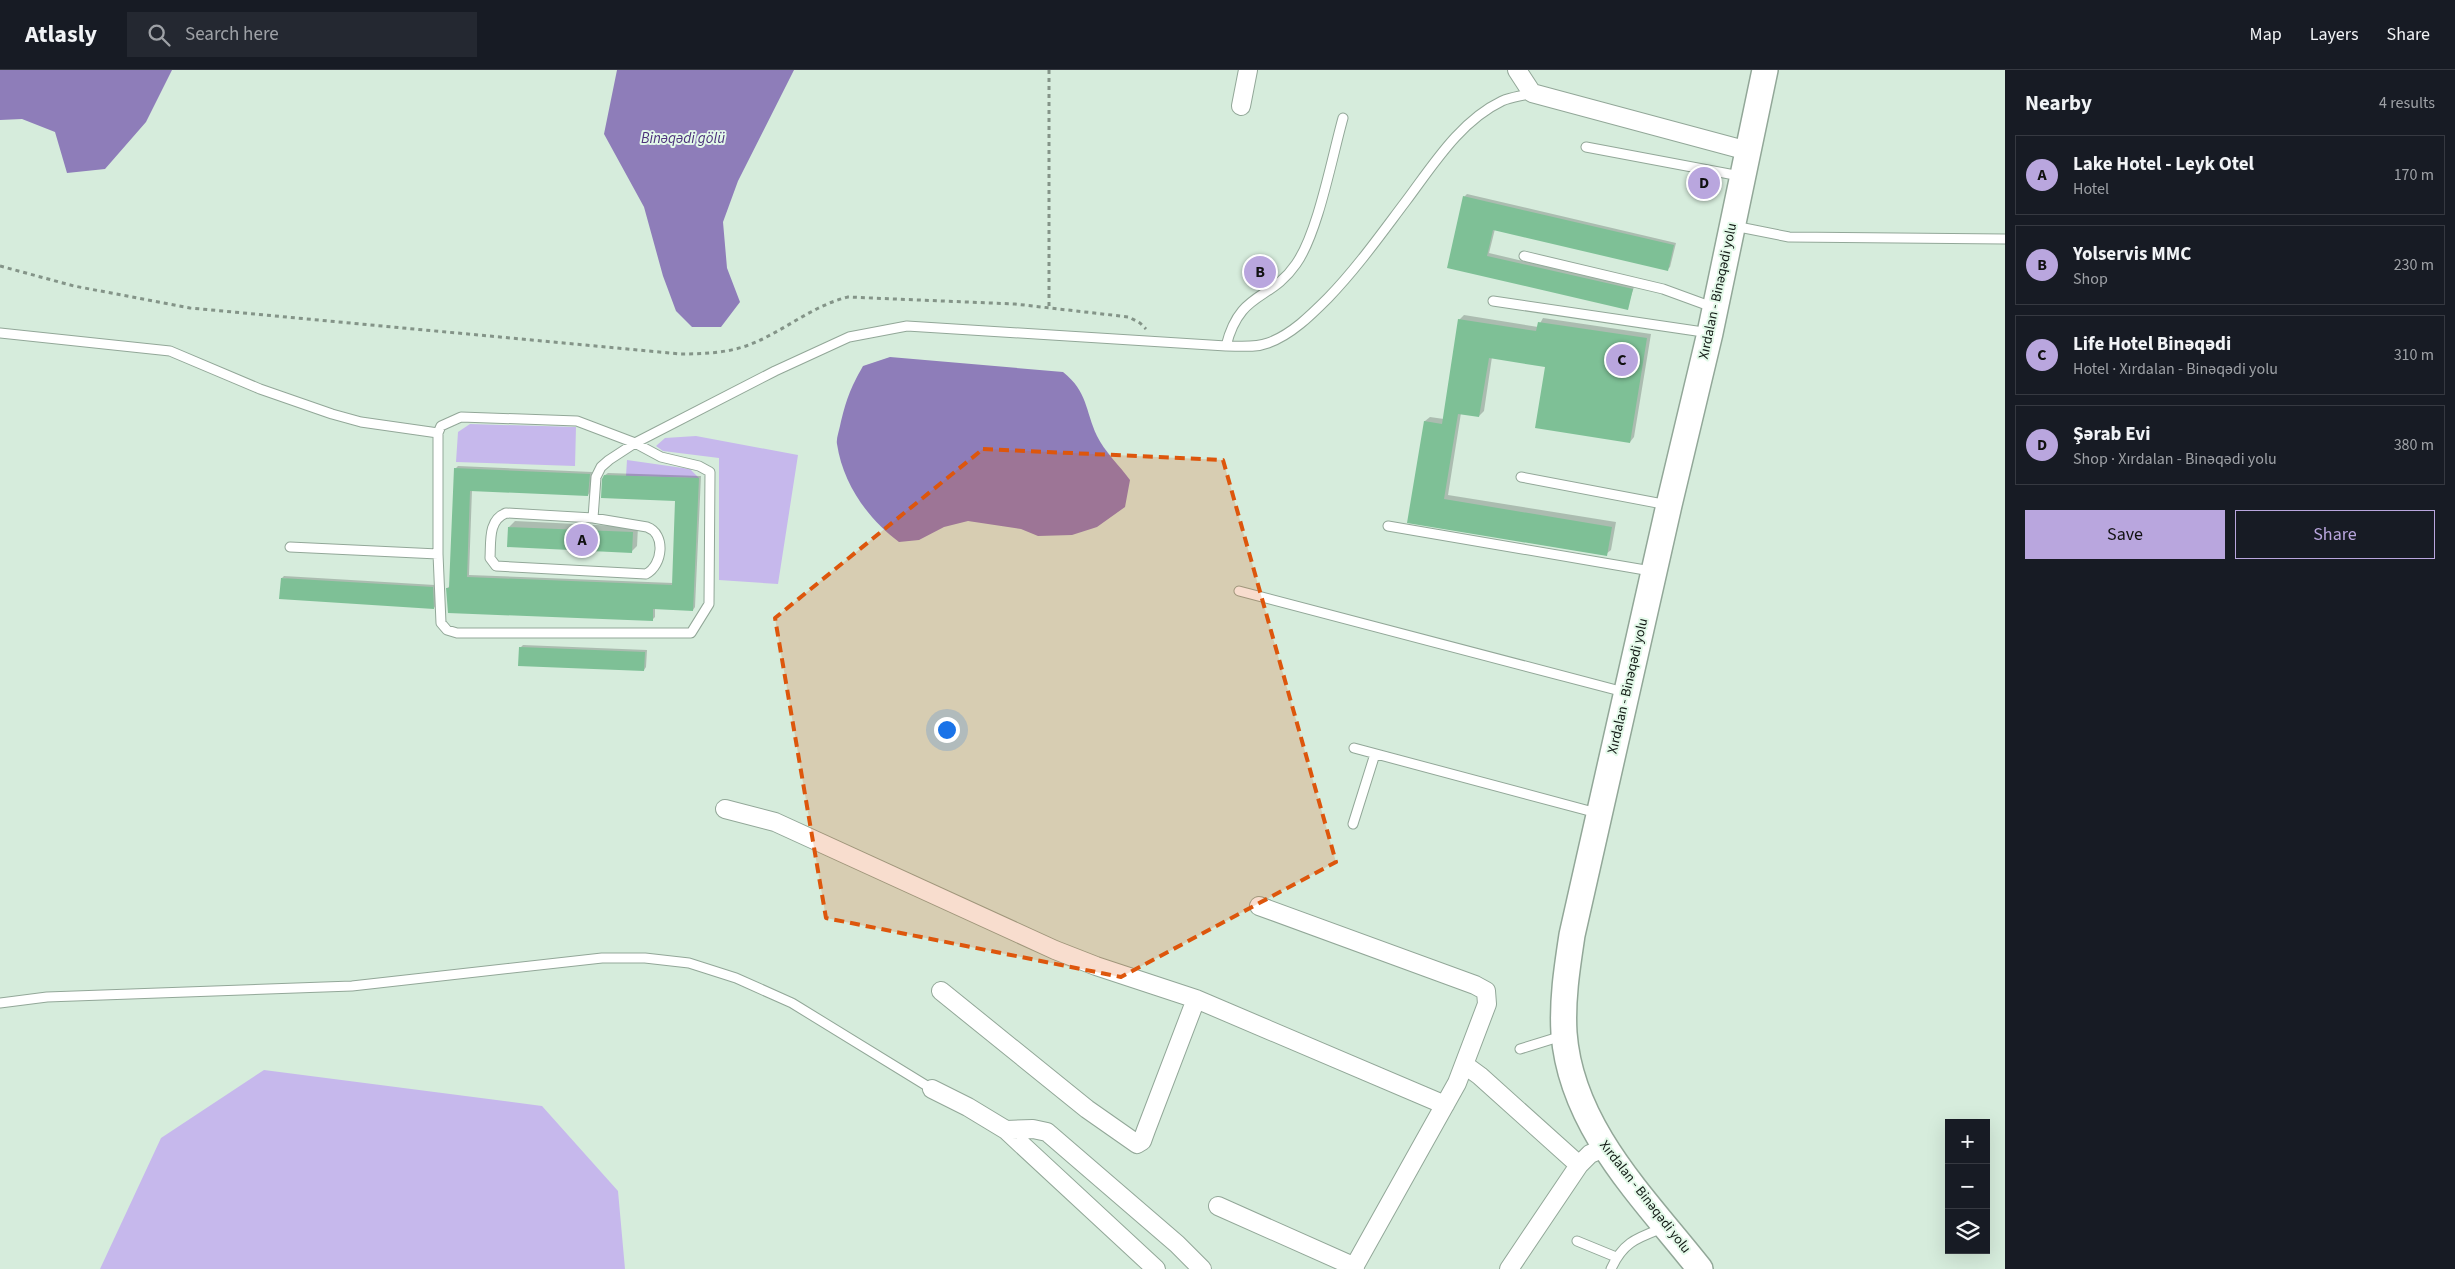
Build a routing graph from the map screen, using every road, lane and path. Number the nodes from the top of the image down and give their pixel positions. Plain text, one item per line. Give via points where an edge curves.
1 (1049, 70) edge
2 (1248, 70) edge
3 (1517, 70) edge
4 (1765, 70) edge
5 (1532, 93) junction
6 (1241, 106) dead end
7 (1343, 118) dead end
8 (1586, 147) dead end
9 (1748, 151) junction
10 (1743, 176) junction
11 (1733, 226) junction
12 (2005, 239) edge
13 (1524, 256) dead end
14 (0, 266) edge
15 (1493, 301) dead end
16 (1049, 308) junction
17 (1715, 308) junction
18 (0, 332) edge
19 (1710, 333) junction
20 (1156, 342) junction
21 (1226, 346) junction
22 (438, 433) junction
23 (635, 443) junction
24 (1521, 477) dead end
25 (1669, 505) junction
26 (593, 518) junction
27 (1388, 526) dead end
28 (290, 547) dead end
29 (438, 554) junction
30 (1654, 572) junction
31 (1239, 591) dead end
32 (1627, 693) junction
33 (1354, 748) dead end
34 (1375, 754) junction
35 (725, 809) dead end
36 (1600, 814) junction
37 (1353, 824) dead end
38 (1259, 906) dead end
39 (941, 990) dead end
40 (1196, 999) junction
41 (0, 1002) edge
42 (1564, 1035) junction
43 (1520, 1049) dead end
44 (1465, 1066) junction
45 (932, 1089) joint
46 (1445, 1105) junction
47 (1006, 1130) junction
48 (1604, 1148) junction
49 (1579, 1165) junction
50 (1218, 1206) dead end
51 (1667, 1227) junction
52 (1577, 1241) dead end
53 (1616, 1257) junction
54 (1354, 1268) edge
55 (1698, 1268) edge
56 (1156, 1269) edge
57 (1202, 1269) edge
58 (1509, 1269) edge
59 (1611, 1269) edge

1 - 16 path
2 - 6 street
3 - 5 street
4 - 9 main road, Xırdalan - Binəqədi yolu
5 - 9 street
5 - 21 lane via 1504,100 1465,127 1440,155 1367,253 1313,313 1266,344
7 - 21 lane via 1304,251 1287,276 1252,300 1237,315
8 - 10 lane
9 - 10 main road, Xırdalan - Binəqədi yolu
10 - 11 main road, Xırdalan - Binəqədi yolu
11 - 12 lane via 1789,237
11 - 17 main road, Xırdalan - Binəqədi yolu
13 - 17 lane via 1663,289
14 - 16 path via 74,286 190,308 681,354 708,354 747,345 832,301 848,297
15 - 19 lane
16 - 20 path via 1129,317 1140,322
17 - 19 main road, Xırdalan - Binəqədi yolu
18 - 22 lane via 164,350 332,414 361,422
19 - 25 main road, Xırdalan - Binəqədi yolu
20 - 21 lane
20 - 23 lane via 907,326 876,330 849,337 775,371
22 - 23 lane via 441,426 461,417 568,419
22 - 29 lane
23 - 26 lane via 601,467 596,477
23 - 29 lane via 661,458 700,466 710,472 710,604 692,633 458,634 447,630 441,623
24 - 25 lane
25 - 30 main road, Xırdalan - Binəqədi yolu
26 - 26 lane via 506,513 497,516 493,523 490,558 496,566 507,567 646,574 653,570 658,562 660,537 655,530
27 - 30 lane
28 - 29 lane
30 - 32 main road, Xırdalan - Binəqədi yolu
31 - 32 lane
32 - 36 main road, Xırdalan - Binəqədi yolu
33 - 34 lane
34 - 36 lane
34 - 37 lane
35 - 40 street via 775,822 1096,966
36 - 42 main road, Xırdalan - Binəqədi yolu via 1572,935 1563,1003
38 - 44 street via 1486,991 1487,1004
39 - 40 street via 1080,1103 1137,1144 1142,1140
40 - 46 street
41 - 45 lane via 47,997 352,986 602,958 645,958 689,963 736,978 792,1003
42 - 43 lane
42 - 48 main road, Xırdalan - Binəqədi yolu via 1577,1094
44 - 46 street
44 - 49 street
45 - 47 street
46 - 54 street
47 - 56 street
47 - 57 street via 1047,1132
48 - 49 street via 1590,1154
48 - 51 main road, Xırdalan - Binəqədi yolu
49 - 58 street
50 - 54 street
51 - 53 lane via 1638,1238 1622,1248
51 - 55 main road, Xırdalan - Binəqədi yolu
52 - 53 lane
53 - 59 lane

